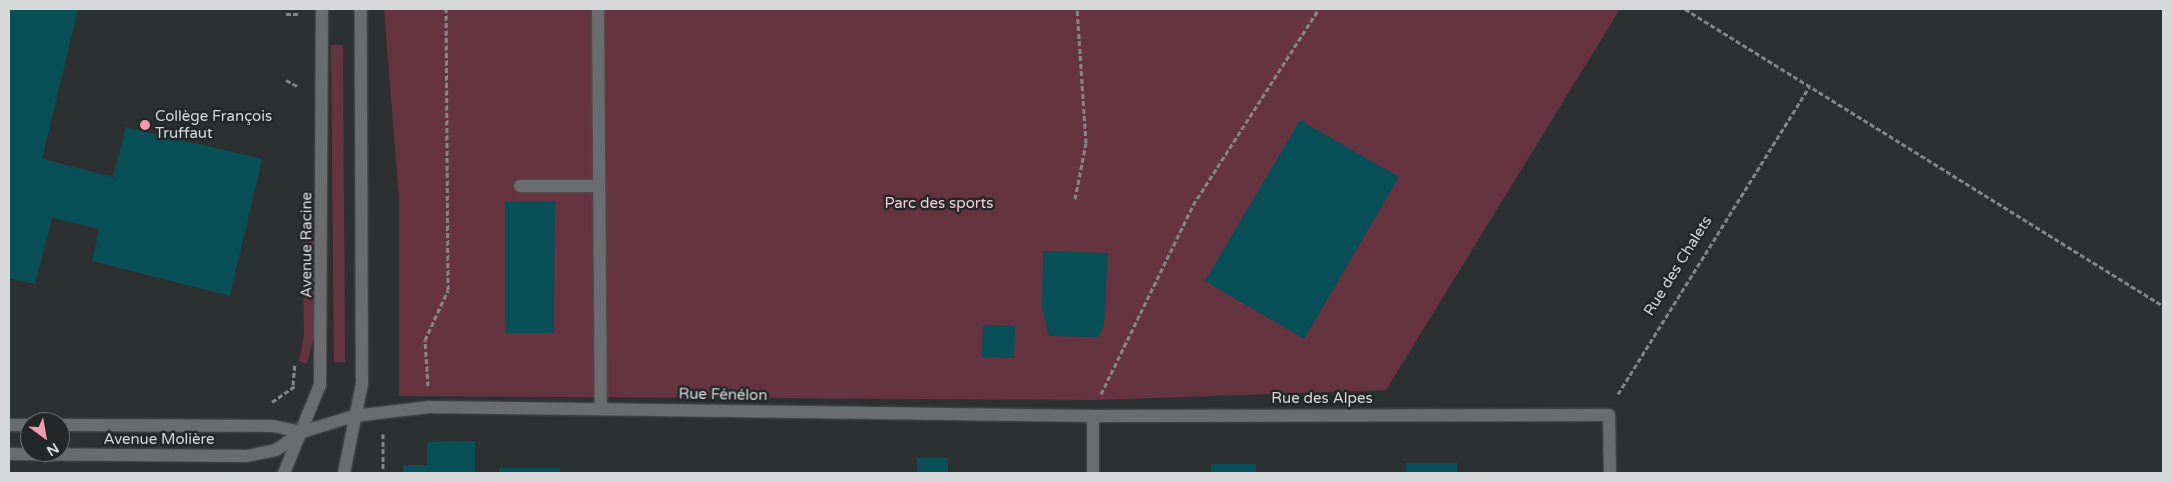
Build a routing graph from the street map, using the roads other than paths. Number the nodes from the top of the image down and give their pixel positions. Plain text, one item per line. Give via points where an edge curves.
1 (322, 9) edge
2 (361, 9) edge
3 (598, 9) edge
4 (520, 186) dead end
5 (599, 186) junction
6 (602, 410) junction
7 (354, 416) junction
8 (1093, 416) junction
9 (70, 425) edge
10 (302, 432) junction
11 (9, 454) edge
12 (284, 473) edge
13 (344, 473) edge
14 (1094, 473) edge
15 (1610, 473) edge

1 - 10 street, Avenue Racine via 321,367 316,402
2 - 7 street via 362,384
3 - 5 street
4 - 5 street
5 - 6 street
6 - 7 street, Rue Fénélon via 429,407
6 - 8 street, Rue Fénélon
7 - 10 street, Avenue Molière
7 - 13 street
8 - 14 street
8 - 15 street, Rue des Alpes via 1609,415
9 - 10 street, Avenue Molière via 272,426
10 - 11 street, Avenue Molière via 276,450 247,456
10 - 12 street, Avenue Racine

